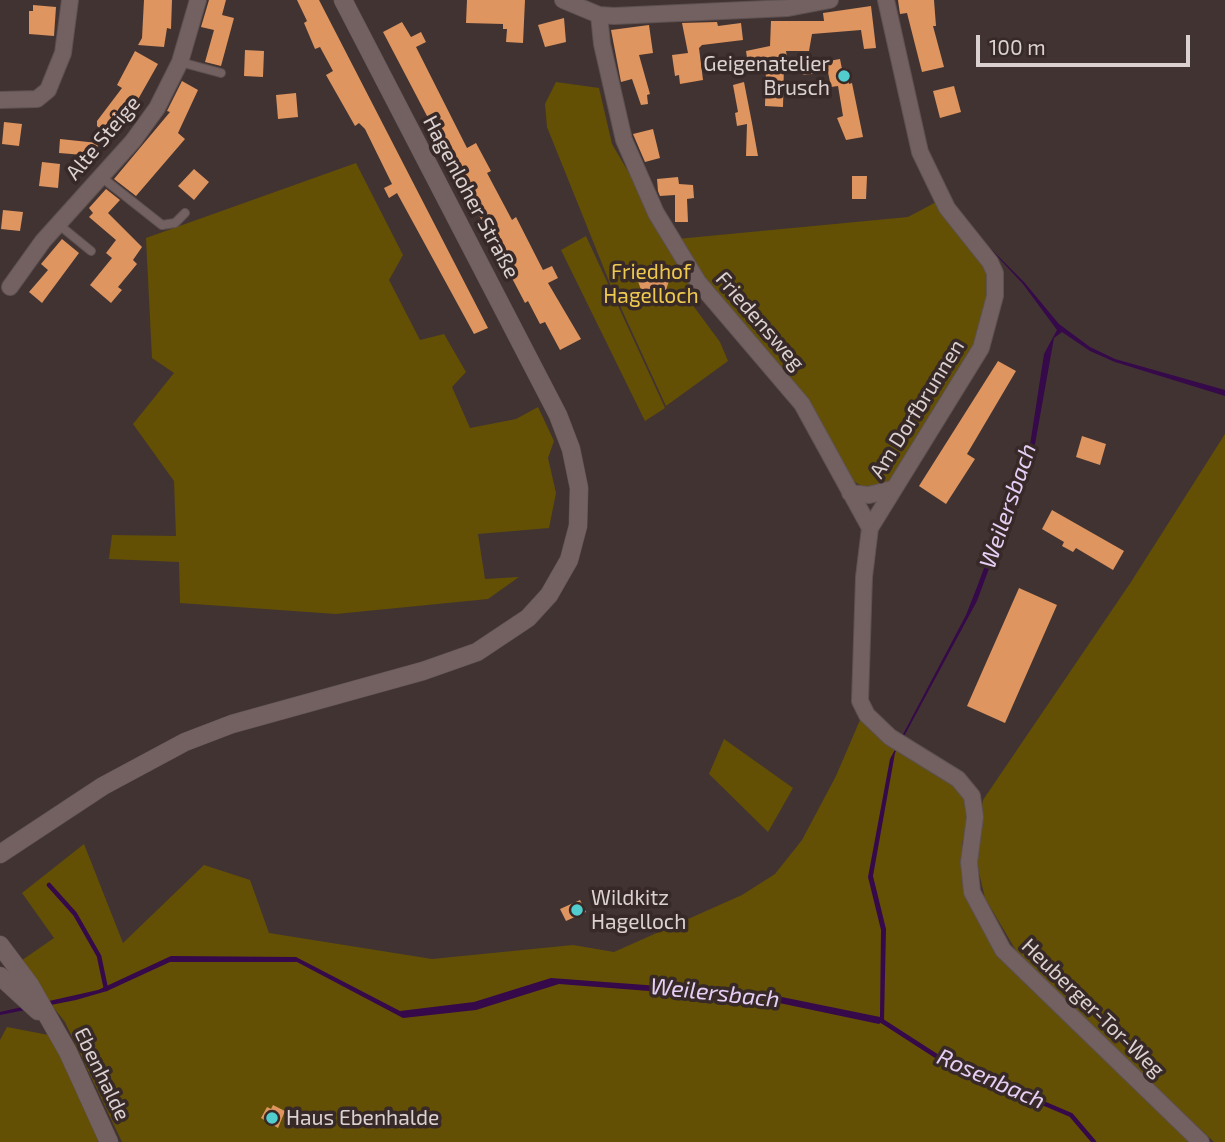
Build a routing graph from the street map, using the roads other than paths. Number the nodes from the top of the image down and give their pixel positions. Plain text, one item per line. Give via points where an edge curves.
1 (71, 0) edge
2 (198, 0) edge
3 (343, 0) edge
4 (563, 0) edge
5 (830, 0) edge
6 (886, 0) edge
7 (590, 8) edge
8 (180, 62) junction
9 (222, 73) dead end
10 (0, 100) edge
11 (100, 176) junction
12 (185, 213) dead end
13 (58, 224) junction
14 (91, 251) dead end
15 (10, 287) dead end
16 (892, 489) junction
17 (850, 493) junction
18 (870, 528) junction
19 (0, 854) edge
20 (0, 945) edge
21 (0, 976) edge
22 (52, 1026) junction
23 (110, 1142) edge
24 (1201, 1142) edge

1 - 10 street via 63,54 48,90 37,99
2 - 8 street, Alte Steige
3 - 19 street, Hagenloher Straße via 558,415 576,464 580,497 569,560 556,584 517,628 477,652 185,741 103,786
4 - 7 street
5 - 7 street via 769,10
6 - 16 street, Am Dorfbrunnen via 920,152 943,202 990,262 995,284 981,348
7 - 17 street, Friedensweg via 624,140 656,213 704,290 802,404
8 - 9 lane
8 - 11 street, Alte Steige via 146,126
11 - 12 lane via 162,225 175,223
11 - 13 street, Alte Steige
13 - 14 lane
13 - 15 street, Alte Steige
16 - 17 street via 869,495
16 - 18 street, Am Dorfbrunnen
17 - 18 street, Friedensweg
18 - 24 street, Heuberger-Tor-Weg via 859,679 860,701 867,715 890,737 967,787 975,806 969,862 972,892 1003,950
20 - 22 street, Ebenhalde via 30,985
21 - 22 street, Ebenhalde
22 - 23 street, Ebenhalde via 81,1076

